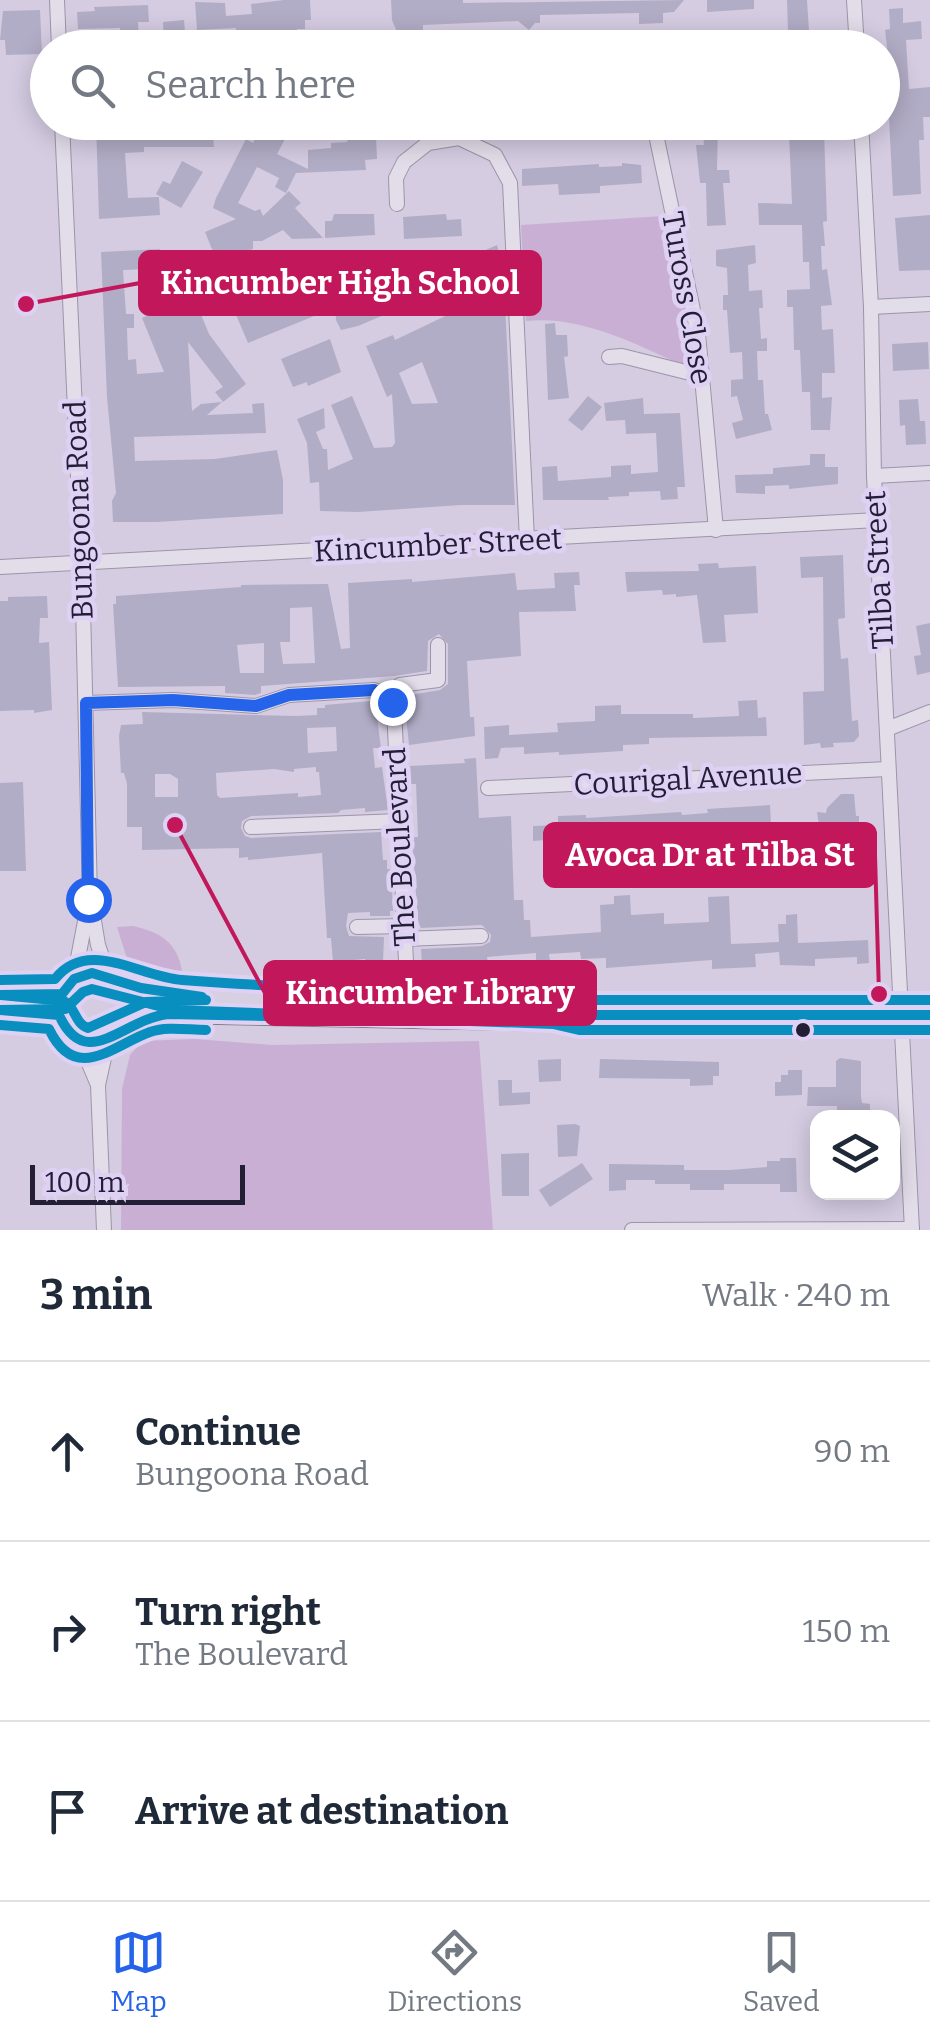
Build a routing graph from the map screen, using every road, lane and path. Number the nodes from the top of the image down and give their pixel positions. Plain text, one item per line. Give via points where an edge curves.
1 (57, 0) edge
2 (854, 0) edge
3 (58, 30) edge
4 (855, 30) edge
5 (63, 140) edge
6 (446, 140) edge
7 (462, 140) edge
8 (657, 140) edge
9 (861, 140) edge
10 (398, 204) dead end
11 (930, 304) edge
12 (871, 307) junction
13 (608, 357) dead end
14 (702, 376) junction
15 (930, 473) edge
16 (874, 476) junction
17 (877, 520) junction
18 (716, 530) junction
19 (527, 540) junction
20 (82, 564) junction
21 (0, 567) edge
22 (438, 644) dead end
23 (386, 696) junction
24 (86, 703) junction
25 (930, 712) edge
26 (887, 729) junction
27 (888, 769) junction
28 (488, 788) dead end
29 (399, 820) junction
30 (251, 827) dead end
31 (90, 897) junction
32 (357, 928) dead end
33 (404, 932) junction
34 (480, 936) dead end
35 (113, 979) junction
36 (68, 986) junction
37 (0, 995) edge
38 (408, 1004) junction
39 (0, 1010) edge
40 (60, 1015) junction
41 (578, 1015) junction
42 (930, 1015) edge
43 (902, 1016) junction
44 (114, 1036) junction
45 (79, 1040) junction
46 (98, 1085) junction
47 (104, 1230) edge
48 (632, 1230) edge
49 (912, 1230) edge

1 - 3 street
2 - 4 street
5 - 20 street, Bungoona Road
6 - 10 street via 428,143 404,162 396,178
7 - 19 street via 495,155 510,183
8 - 14 street, Tuross Close
9 - 12 street, Tilba Street
11 - 12 street
12 - 16 street, Tilba Street
13 - 14 street
14 - 18 street, Tuross Close
15 - 16 street
16 - 17 street, Tilba Street
17 - 18 street, Kincumber Street
17 - 26 street, Tilba Street
18 - 19 street, Kincumber Street
19 - 20 street, Kincumber Street
20 - 21 street, Kincumber Street
20 - 24 street, Bungoona Road
22 - 23 street via 438,680 400,685
23 - 24 street via 374,690 289,695 256,706
23 - 29 street, The Boulevard via 394,708
24 - 31 street, Bungoona Road
25 - 26 street
26 - 27 street, Tilba Street
27 - 28 street, Courigal Avenue
27 - 43 street, Tilba Street
29 - 30 street
29 - 33 street, The Boulevard
31 - 35 street, Bungoona Road via 98,946
31 - 36 street, Bungoona Road
32 - 33 street
33 - 34 street
33 - 38 street, The Boulevard
35 - 36 main road via 92,973
35 - 38 main road via 187,996
35 - 44 main road via 128,1002 128,1017
36 - 37 main road
36 - 40 main road
38 - 41 main road
39 - 40 main road
40 - 45 main road
41 - 43 main road
41 - 44 main road via 555,1022 168,1014
42 - 43 main road
43 - 49 street, Tilba Street
44 - 45 main road
44 - 46 street
45 - 46 street
46 - 47 street
48 - 49 street

